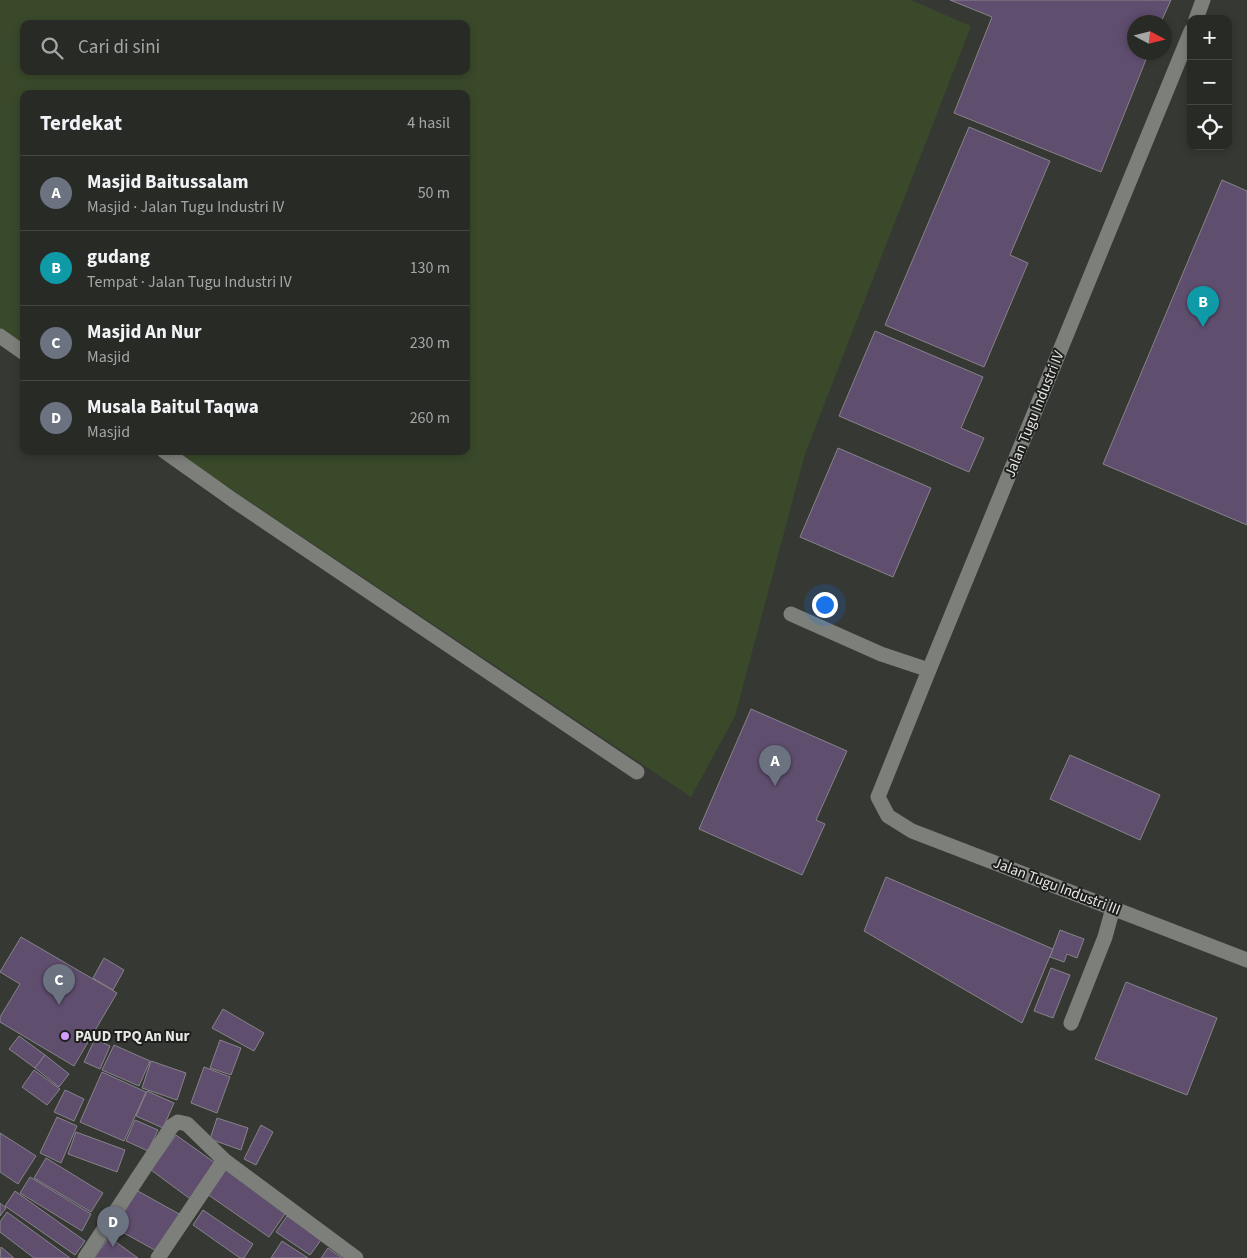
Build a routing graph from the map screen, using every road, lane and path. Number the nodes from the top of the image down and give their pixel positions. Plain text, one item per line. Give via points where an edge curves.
1 (1203, 0) edge
2 (1197, 15) edge
3 (1187, 41) edge
4 (0, 336) edge
5 (20, 350) edge
6 (170, 455) edge
7 (791, 614) dead end
8 (929, 670) junction
9 (637, 772) dead end
10 (878, 797) joint
11 (1113, 908) junction
12 (1247, 960) edge
13 (1071, 1023) dead end
14 (224, 1160) junction
15 (85, 1258) edge
16 (158, 1258) edge
17 (355, 1258) edge

1 - 2 street
3 - 8 street, Jalan Tugu Industri IV
4 - 5 street
6 - 9 street
7 - 8 street via 881,654
8 - 10 street, Jalan Tugu Industri IV
10 - 11 street, Jalan Tugu Industri III via 888,816 912,831
11 - 12 street, Jalan Tugu Industri III
11 - 13 street
14 - 15 street via 187,1124 178,1122 172,1126
14 - 16 street
14 - 17 street

